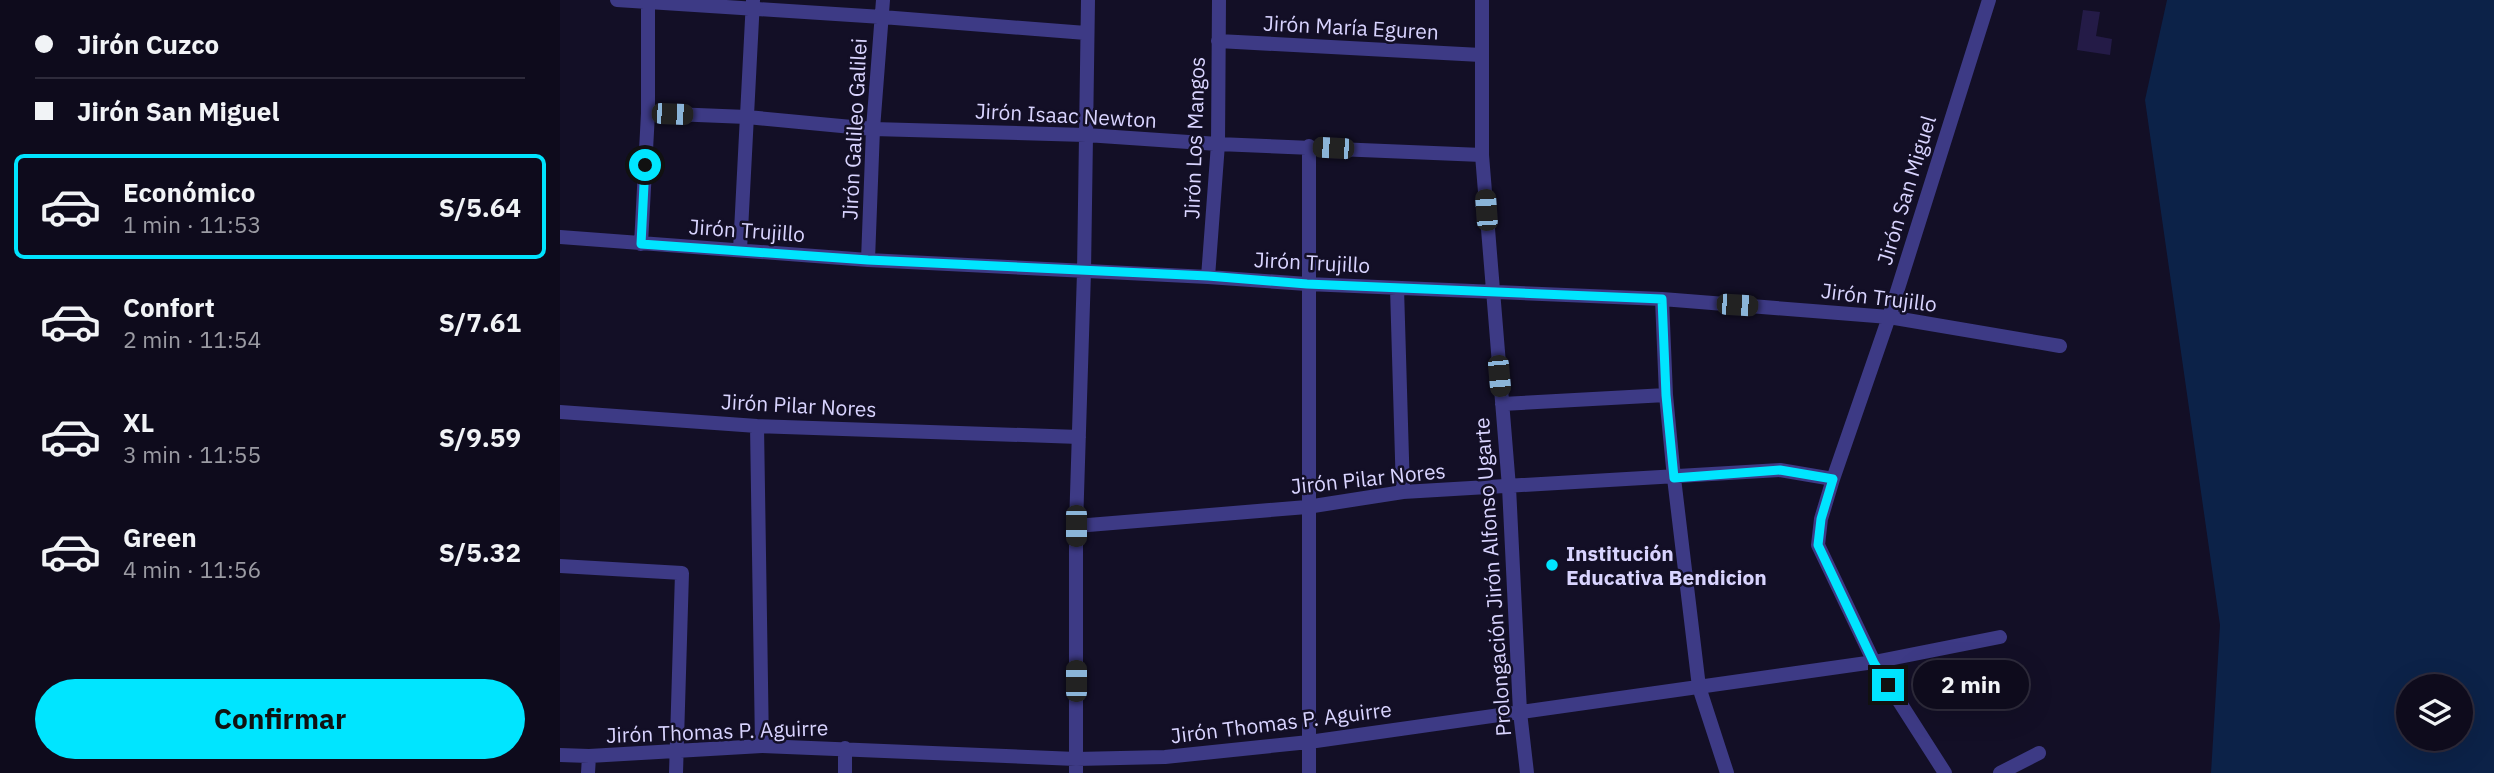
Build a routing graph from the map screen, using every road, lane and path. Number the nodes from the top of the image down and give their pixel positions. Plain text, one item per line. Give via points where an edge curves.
1 (617, 0) edge
2 (883, 0) edge
3 (1088, 0) edge
4 (1219, 0) edge
5 (1482, 0) edge
6 (1989, 0) edge
7 (648, 1) edge
8 (752, 5) edge
9 (882, 17) junction
10 (1086, 33) junction
11 (1218, 41) junction
12 (1481, 55) junction
13 (648, 113) junction
14 (747, 117) junction
15 (873, 129) junction
16 (1086, 135) junction
17 (1218, 144) junction
18 (1308, 146) junction
19 (1482, 155) junction
20 (560, 237) edge
21 (641, 244) junction
22 (740, 250) junction
23 (868, 260) junction
24 (1084, 272) junction
25 (1208, 276) junction
26 (1307, 284) junction
27 (1397, 288) junction
28 (1492, 293) junction
29 (1662, 299) junction
30 (1889, 317) junction
31 (2060, 346) dead end
32 (1666, 395) junction
33 (1502, 404) junction
34 (560, 412) edge
35 (757, 426) junction
36 (1079, 437) junction
37 (1674, 478) junction
38 (1833, 479) junction
39 (1509, 487) junction
40 (1403, 492) junction
41 (1307, 507) junction
42 (1076, 526) junction
43 (560, 566) edge
44 (2000, 637) dead end
45 (1874, 663) junction
46 (1699, 687) junction
47 (1520, 712) junction
48 (1308, 742) junction
49 (762, 746) junction
50 (845, 748) junction
51 (677, 749) junction
52 (2039, 753) dead end
53 (560, 755) edge
54 (589, 756) junction
55 (1076, 766) edge
56 (588, 773) edge
57 (676, 773) edge
58 (845, 773) edge
59 (1309, 773) edge
60 (1527, 773) edge
61 (1727, 773) edge
62 (1945, 773) edge
63 (2000, 773) edge

1 - 7 street
2 - 9 street, Jirón Galileo Galilei
3 - 10 street
4 - 11 street, Jirón Los Mangos
5 - 12 street, Prolongación Jirón Alfonso Ugarte
6 - 30 street, Jirón San Miguel
7 - 8 street
7 - 13 street
8 - 9 street
8 - 14 street
9 - 10 street
9 - 15 street, Jirón Galileo Galilei
10 - 16 street
11 - 12 street, Jirón María Eguren
11 - 17 street, Jirón Los Mangos
12 - 19 street, Prolongación Jirón Alfonso Ugarte
13 - 14 street, Jirón Isaac Newton
13 - 21 street
14 - 15 street, Jirón Isaac Newton
14 - 22 street
15 - 16 street, Jirón Isaac Newton
15 - 23 street, Jirón Galileo Galilei
16 - 17 street, Jirón Isaac Newton
16 - 24 street
17 - 18 street, Jirón Isaac Newton
17 - 25 street, Jirón Los Mangos
18 - 19 street, Jirón Isaac Newton
18 - 26 street
19 - 28 street, Prolongación Jirón Alfonso Ugarte
20 - 21 street, Jirón Trujillo
21 - 22 street, Jirón Trujillo
22 - 23 street, Jirón Trujillo
23 - 24 street, Jirón Trujillo
24 - 25 street, Jirón Trujillo
24 - 36 street
25 - 26 street, Jirón Trujillo
26 - 27 street, Jirón Trujillo
26 - 41 street
27 - 28 street, Jirón Trujillo
27 - 40 street
28 - 29 street, Jirón Trujillo
28 - 33 street, Prolongación Jirón Alfonso Ugarte
29 - 30 street, Jirón Trujillo
29 - 32 street
30 - 31 street, Jirón Trujillo
30 - 38 street, Jirón San Miguel
32 - 33 street
32 - 37 street
33 - 39 street, Prolongación Jirón Alfonso Ugarte
34 - 35 street, Jirón Pilar Nores
35 - 36 street, Jirón Pilar Nores
35 - 49 street
36 - 42 street
37 - 38 street, Jirón Pilar Nores via 1780,470
37 - 39 street, Jirón Pilar Nores
37 - 46 street
38 - 45 street, Jirón San Miguel via 1818,545
39 - 40 street, Jirón Pilar Nores
39 - 47 street, Prolongación Jirón Alfonso Ugarte
40 - 41 street, Jirón Pilar Nores
41 - 42 street, Jirón Pilar Nores
41 - 48 street
42 - 55 street
43 - 51 street via 682,573
44 - 45 street, Jirón Thomas P. Aguirre
45 - 46 street, Jirón Thomas P. Aguirre
45 - 62 street, Jirón San Miguel
46 - 47 street, Jirón Thomas P. Aguirre
46 - 61 street
47 - 48 street, Jirón Thomas P. Aguirre
47 - 60 street, Prolongación Jirón Alfonso Ugarte
48 - 55 street, Jirón Thomas P. Aguirre
48 - 59 street
49 - 50 street, Jirón Thomas P. Aguirre
49 - 51 street, Jirón Thomas P. Aguirre
50 - 55 street, Jirón Thomas P. Aguirre
50 - 58 street
51 - 54 street, Jirón Thomas P. Aguirre
51 - 57 street
52 - 63 street
53 - 54 street, Jirón Thomas P. Aguirre
54 - 56 street

